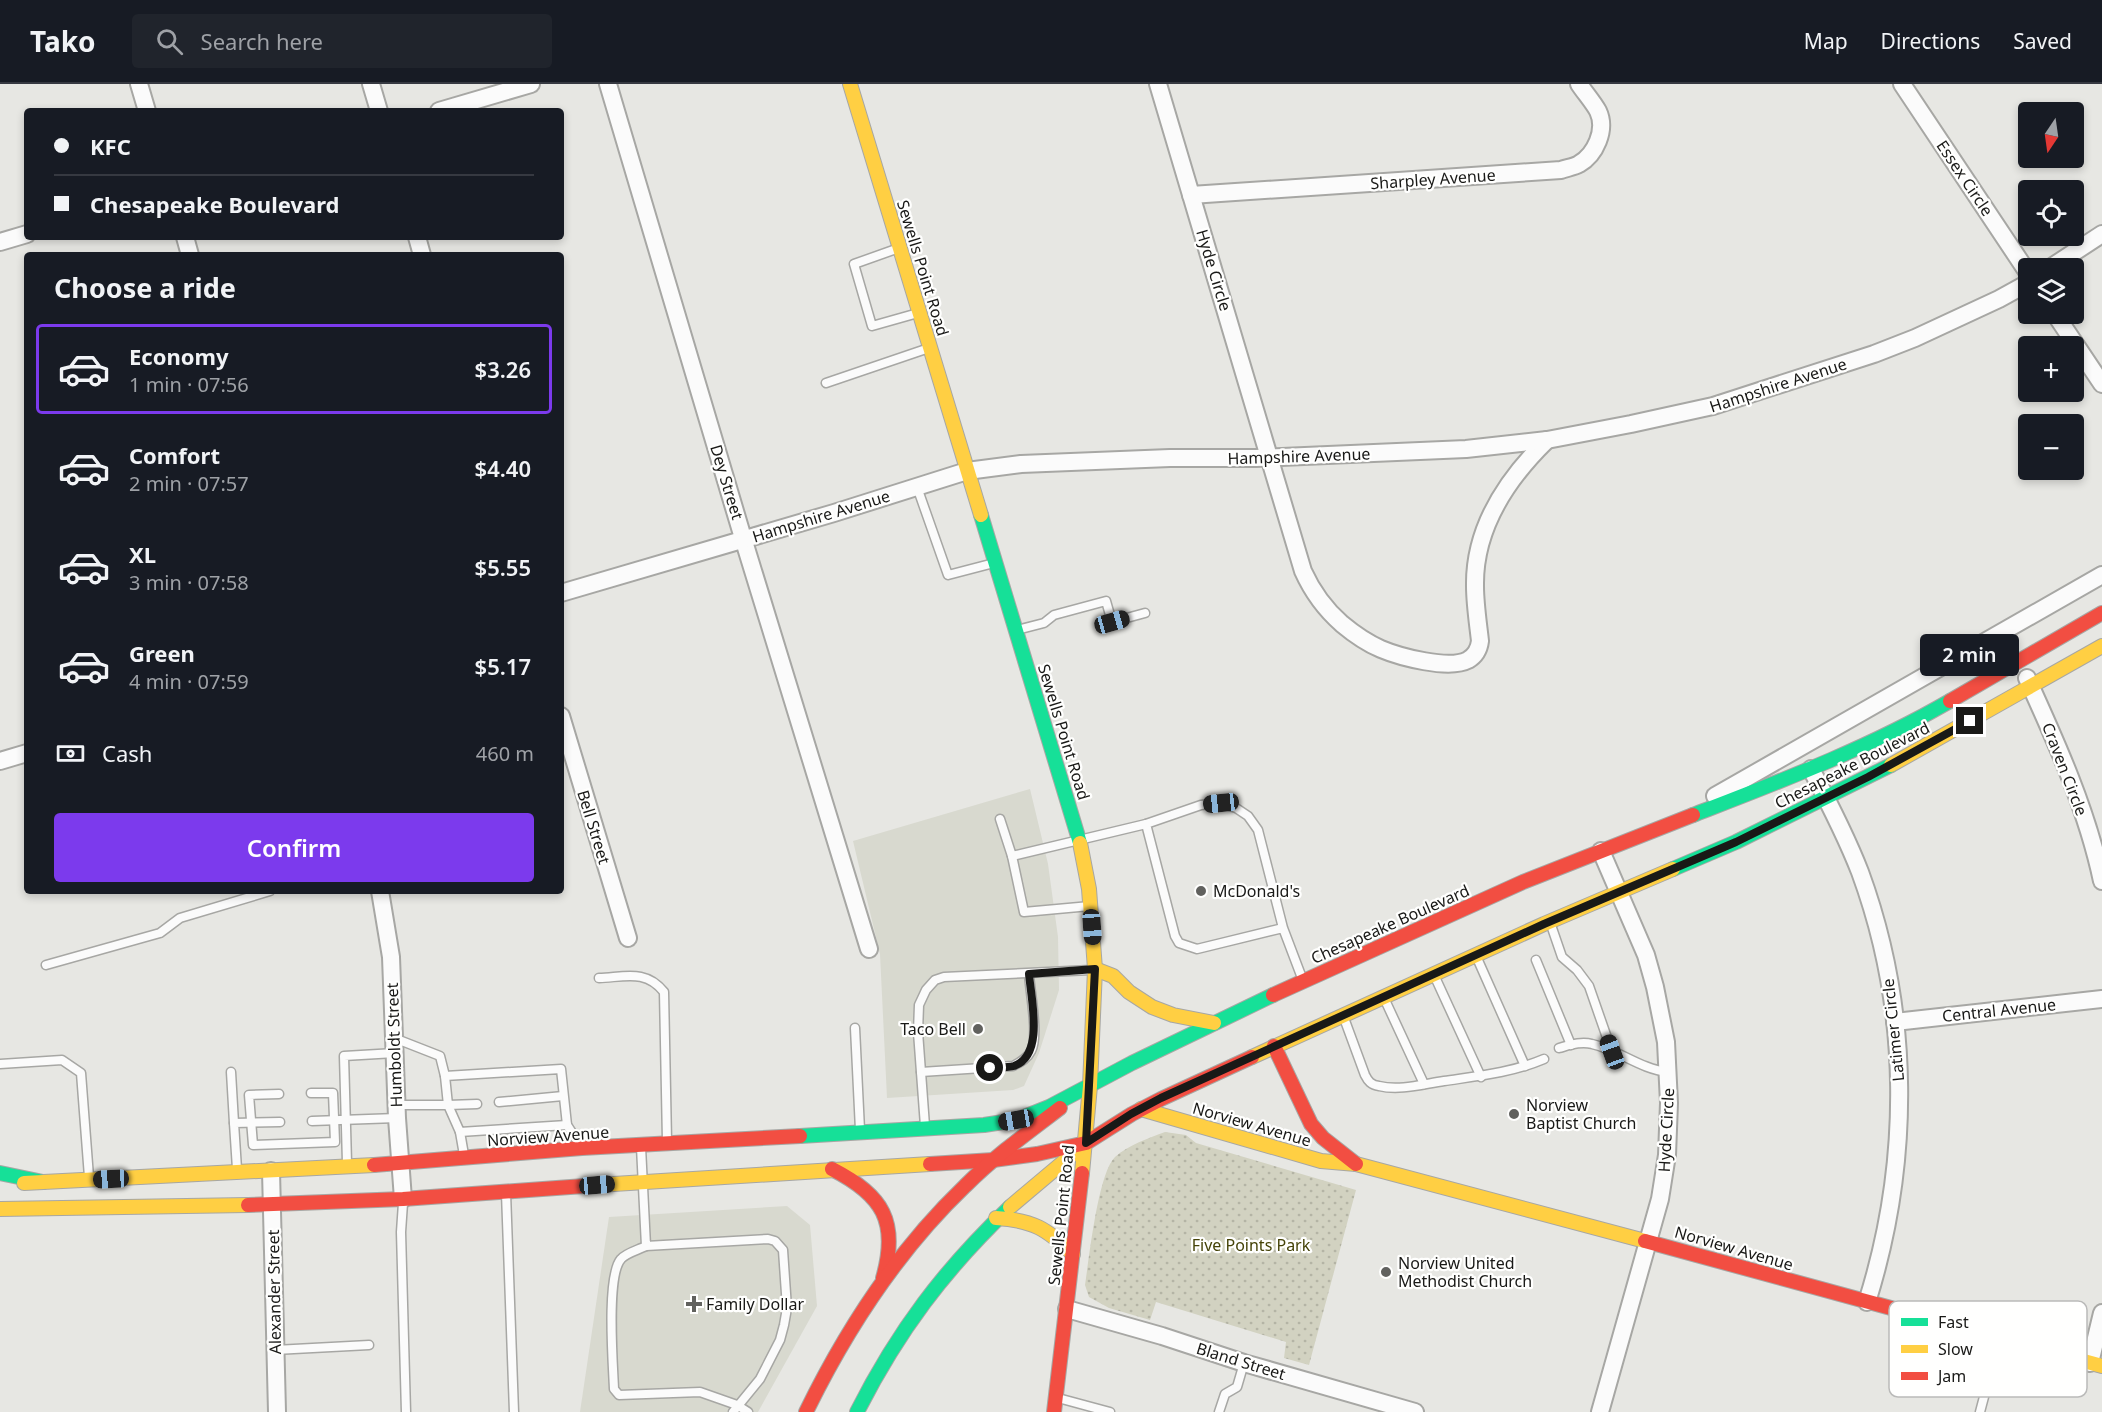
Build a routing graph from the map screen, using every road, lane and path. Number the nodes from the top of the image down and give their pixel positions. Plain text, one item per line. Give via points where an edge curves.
1 (139, 84) edge
2 (371, 84) edge
3 (531, 84) edge
4 (608, 84) edge
5 (850, 84) edge
6 (1158, 84) edge
7 (1579, 84) edge
8 (1902, 84) edge
9 (146, 108) edge
10 (378, 108) edge
11 (450, 108) edge
12 (1191, 195) junction
13 (2102, 234) edge
14 (24, 235) edge
15 (0, 242) edge
16 (900, 248) junction
17 (2018, 258) edge
18 (2065, 258) edge
19 (2018, 289) edge
20 (919, 313) junction
21 (2062, 324) edge
22 (930, 348) junction
23 (826, 383) dead end
24 (2102, 384) edge
25 (1547, 440) junction
26 (1269, 457) junction
27 (967, 471) junction
28 (917, 487) junction
29 (743, 538) junction
30 (995, 563) junction
31 (2102, 575) edge
32 (564, 592) edge
33 (1145, 613) dead end
34 (2102, 613) edge
35 (1016, 630) junction
36 (2102, 645) edge
37 (2020, 661) junction
38 (2031, 687) junction
39 (564, 726) edge
40 (24, 754) edge
41 (0, 761) edge
42 (1811, 769) junction
43 (1827, 798) junction
44 (1000, 819) dead end
45 (1146, 824) junction
46 (1659, 828) junction
47 (1080, 840) junction
48 (1601, 851) junction
49 (1012, 856) junction
50 (2102, 881) edge
51 (1619, 892) junction
52 (260, 894) edge
53 (380, 894) edge
54 (1090, 906) junction
55 (1550, 921) junction
56 (1283, 928) junction
57 (628, 938) dead end
58 (869, 949) dead end
59 (1476, 955) junction
60 (1536, 960) dead end
61 (46, 965) dead end
62 (1095, 969) junction
63 (1029, 974) junction
64 (1434, 974) junction
65 (599, 978) dead end
66 (1304, 981) junction
67 (1384, 997) junction
68 (2102, 999) edge
69 (1342, 1015) junction
70 (1895, 1022) junction
71 (1214, 1023) junction
72 (855, 1028) dead end
73 (1571, 1045) junction
74 (395, 1046) junction
75 (1274, 1046) junction
76 (1559, 1048) dead end
77 (1612, 1052) junction
78 (1544, 1059) dead end
79 (0, 1064) edge
80 (1525, 1066) junction
81 (231, 1072) dead end
82 (921, 1072) junction
83 (1668, 1072) junction
84 (446, 1076) junction
85 (1481, 1077) junction
86 (1424, 1084) junction
87 (1090, 1086) junction
88 (311, 1093) dead end
89 (279, 1094) dead end
90 (564, 1096) junction
91 (499, 1102) dead end
92 (477, 1104) dead end
93 (448, 1105) junction
94 (1141, 1109) junction
95 (397, 1112) junction
96 (346, 1120) junction
97 (312, 1121) dead end
98 (334, 1121) junction
99 (280, 1122) dead end
100 (234, 1123) junction
101 (252, 1123) junction
102 (567, 1125) junction
103 (925, 1129) junction
104 (460, 1132) junction
105 (860, 1133) junction
106 (1086, 1143) junction
107 (667, 1144) junction
108 (641, 1146) junction
109 (582, 1148) junction
110 (464, 1159) junction
111 (993, 1160) junction
112 (401, 1164) junction
113 (1356, 1164) junction
114 (347, 1167) junction
115 (832, 1169) junction
116 (271, 1171) junction
117 (0, 1173) edge
118 (237, 1173) junction
119 (90, 1180) junction
120 (43, 1182) junction
121 (642, 1182) junction
122 (0, 1184) edge
123 (506, 1193) junction
124 (403, 1199) junction
125 (272, 1205) junction
126 (0, 1209) edge
127 (996, 1218) junction
128 (1648, 1241) junction
129 (646, 1246) junction
130 (1074, 1254) junction
131 (883, 1278) junction
132 (1867, 1302) junction
133 (1889, 1308) edge
134 (1067, 1309) junction
135 (2102, 1313) edge
136 (369, 1345) dead end
137 (275, 1350) junction
138 (1244, 1364) junction
139 (2096, 1365) edge
140 (1056, 1397) junction
141 (1984, 1397) edge
142 (735, 1408) edge
143 (277, 1412) edge
144 (406, 1412) edge
145 (514, 1412) edge
146 (748, 1412) edge
147 (806, 1412) edge
148 (857, 1412) edge
149 (1054, 1412) edge
150 (1110, 1412) edge
151 (1219, 1412) edge
152 (1415, 1412) edge
153 (1600, 1412) edge
154 (1980, 1412) edge

1 - 9 street
2 - 10 street
3 - 11 street
4 - 29 street, Dey Street
5 - 16 main road, Sewells Point Road
6 - 12 street, Hyde Circle
7 - 12 street, Sharpley Avenue via 1599,114 1601,131 1589,156 1561,170
8 - 17 street, Essex Circle
12 - 26 street, Hyde Circle
13 - 18 street
14 - 15 street
16 - 20 main road, Sewells Point Road
16 - 20 lane via 854,264 872,326
19 - 25 street, Hampshire Avenue via 1874,354 1713,406
20 - 22 main road, Sewells Point Road
21 - 24 street
22 - 23 lane
22 - 27 main road, Sewells Point Road
25 - 26 street, Hampshire Avenue via 1427,452
25 - 26 street, Hyde Circle via 1526,460 1503,492 1483,533 1474,585 1480,641 1471,659 1461,663 1399,654 1362,639 1341,623 1303,571
26 - 27 street, Hampshire Avenue via 1021,464
27 - 28 street, Hampshire Avenue
27 - 30 main road, Sewells Point Road
28 - 29 street, Hampshire Avenue
28 - 30 lane via 948,575
29 - 32 street, Hampshire Avenue
29 - 58 street, Dey Street
30 - 35 main road, Sewells Point Road
31 - 46 street
33 - 35 lane via 1112,622 1106,601
34 - 37 main road, Chesapeake Boulevard
35 - 47 main road, Sewells Point Road
36 - 38 main road, Chesapeake Boulevard
37 - 38 street, Craven Circle
37 - 42 main road, Chesapeake Boulevard via 1909,723
38 - 43 main road, Chesapeake Boulevard
38 - 50 street, Craven Circle via 2082,809
39 - 57 street, Bell Street
40 - 41 street
42 - 43 street, Latimer Circle
42 - 46 main road, Chesapeake Boulevard
43 - 51 main road, Chesapeake Boulevard
43 - 70 street, Latimer Circle via 1860,873 1878,928
44 - 49 lane
45 - 47 lane
45 - 56 lane via 1201,805 1221,803 1248,816 1258,830
45 - 56 lane via 1179,943 1197,949
46 - 48 main road, Chesapeake Boulevard
47 - 49 lane
47 - 54 main road, Sewells Point Road
48 - 51 street, Hyde Circle
48 - 66 main road, Chesapeake Boulevard
49 - 54 lane via 1024,912
51 - 55 main road, Chesapeake Boulevard
51 - 83 street, Hyde Circle via 1655,987
52 - 61 lane via 180,918 160,933
53 - 74 street, Humboldt Street via 391,957
54 - 62 main road, Sewells Point Road
55 - 59 main road, Chesapeake Boulevard
55 - 77 lane via 1562,957 1589,986
56 - 66 lane
59 - 64 main road, Chesapeake Boulevard
59 - 80 lane
60 - 73 lane
62 - 63 lane
62 - 71 main road via 1113,976 1152,1007
62 - 87 main road, Sewells Point Road
63 - 82 lane via 935,980 919,1005
63 - 82 lane via 1034,1035 1025,1060 1013,1066
64 - 67 main road, Chesapeake Boulevard
64 - 85 lane
65 - 107 lane via 646,976 664,992
66 - 71 main road, Chesapeake Boulevard
67 - 69 main road, Chesapeake Boulevard
67 - 86 lane
68 - 70 street, Central Avenue
69 - 75 main road, Chesapeake Boulevard
69 - 86 lane via 1369,1082 1384,1087
70 - 132 street, Latimer Circle via 1898,1154 1881,1257
71 - 87 main road, Chesapeake Boulevard
72 - 105 lane
73 - 76 lane
73 - 77 lane via 1591,1043
74 - 84 lane via 440,1056
74 - 95 street, Humboldt Street
74 - 96 lane via 344,1056
75 - 94 main road, Chesapeake Boulevard
75 - 113 main road, Norview Avenue via 1311,1124
77 - 83 lane via 1636,1064
78 - 80 lane
79 - 119 lane via 62,1060 81,1073
80 - 85 lane
81 - 100 lane
82 - 103 lane
83 - 128 street, Hyde Circle via 1667,1155
84 - 90 lane via 561,1069
84 - 93 lane
85 - 86 lane
87 - 103 main road, Norview Avenue via 1016,1120
87 - 106 main road, Sewells Point Road
87 - 111 main road, Chesapeake Boulevard
88 - 98 lane via 333,1093
89 - 101 lane via 249,1095
90 - 91 lane
90 - 102 lane
92 - 93 lane
93 - 95 lane
93 - 104 lane
94 - 106 main road, Chesapeake Boulevard
94 - 113 main road, Norview Avenue via 1321,1161
95 - 96 lane
95 - 112 street, Humboldt Street
96 - 98 lane
96 - 114 lane
97 - 98 lane
98 - 101 lane via 335,1142 253,1145
99 - 101 lane
100 - 101 lane
100 - 118 lane
102 - 104 lane
102 - 109 lane
103 - 105 main road, Norview Avenue
104 - 110 lane
105 - 107 main road, Norview Avenue
106 - 111 main road
106 - 127 main road, Chesapeake Boulevard
106 - 130 main road, Sewells Point Road
107 - 108 main road, Norview Avenue
108 - 109 main road, Norview Avenue
108 - 121 lane
109 - 110 main road, Norview Avenue
110 - 112 main road, Norview Avenue
111 - 115 main road
111 - 131 main road, Chesapeake Boulevard via 920,1233
112 - 114 main road, Norview Avenue
112 - 124 street, Humboldt Street
113 - 128 main road, Norview Avenue
114 - 116 main road, Norview Avenue
115 - 121 main road
115 - 131 main road via 864,1187 887,1220 891,1253
116 - 118 main road, Norview Avenue
116 - 125 street, Alexander Street
117 - 120 main road
118 - 119 main road, Norview Avenue
119 - 120 main road, Norview Avenue
120 - 122 main road, Norview Avenue
121 - 123 main road
121 - 129 lane
123 - 124 main road
123 - 145 lane
124 - 125 main road
124 - 144 lane
125 - 126 main road
125 - 137 street, Alexander Street
127 - 130 main road via 1034,1222
127 - 148 main road, Chesapeake Boulevard via 957,1259 916,1312
128 - 132 main road, Norview Avenue
128 - 153 street, Hyde Circle
129 - 142 lane via 622,1257 616,1266 611,1317 614,1389 619,1395 700,1392
129 - 142 lane via 768,1239 783,1250 787,1308 780,1340 760,1379
130 - 134 main road, Sewells Point Road
131 - 147 main road, Chesapeake Boulevard via 852,1324
132 - 133 main road, Norview Avenue
134 - 138 street, Bland Street
134 - 140 main road, Sewells Point Road
135 - 139 street
136 - 137 lane
137 - 143 street, Alexander Street
138 - 151 lane via 1237,1387 1225,1394
138 - 152 street, Bland Street
140 - 149 main road, Sewells Point Road
140 - 150 lane
141 - 154 lane
142 - 146 lane

